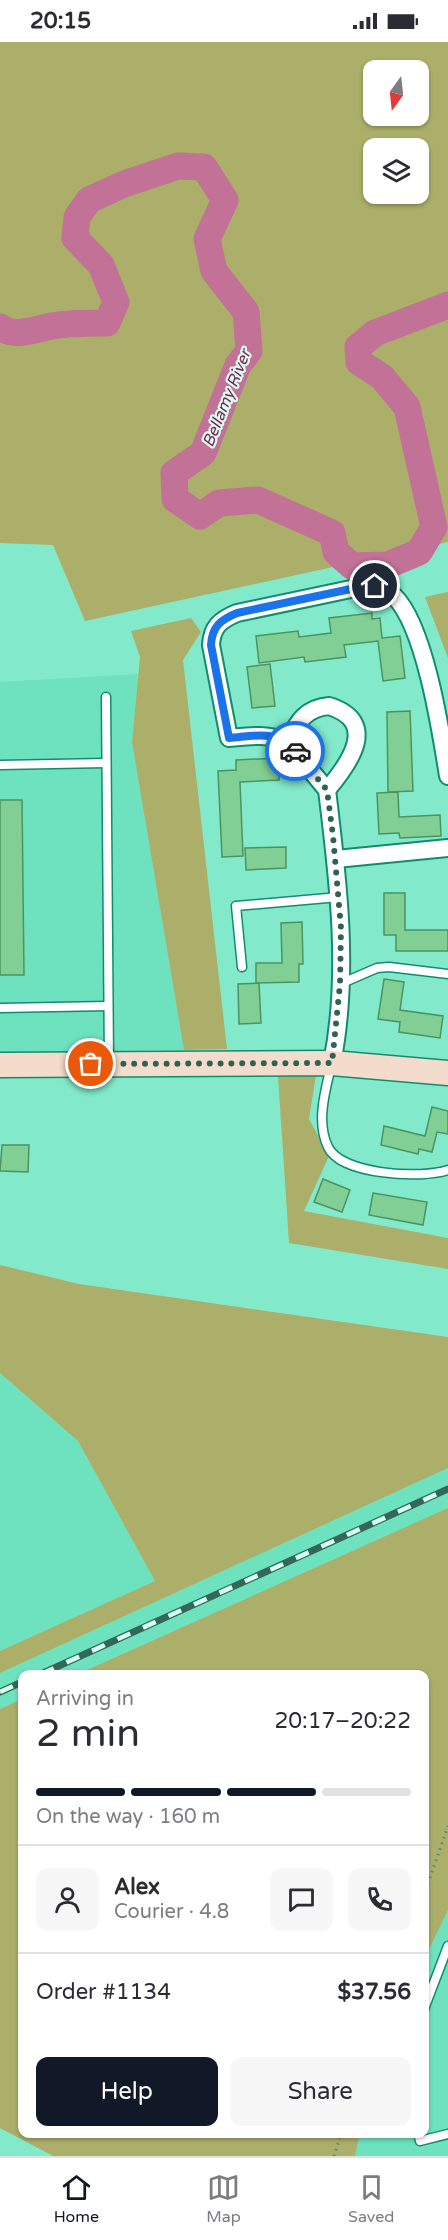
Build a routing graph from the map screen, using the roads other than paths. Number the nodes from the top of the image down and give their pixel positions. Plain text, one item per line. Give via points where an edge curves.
1 (106, 698) dead end
2 (287, 742) junction
3 (106, 763) junction
4 (0, 765) edge
5 (448, 776) edge
6 (327, 790) junction
7 (448, 848) edge
8 (336, 859) junction
9 (339, 897) junction
10 (242, 967) dead end
11 (448, 974) edge
12 (340, 984) junction
13 (108, 1006) junction
14 (0, 1008) edge
15 (332, 1063) junction
16 (109, 1064) junction
17 (0, 1065) edge
18 (448, 1073) edge
19 (448, 1170) edge
20 (448, 1946) edge
21 (429, 1996) edge
22 (448, 2133) edge
23 (419, 2138) edge

1 - 3 lane
2 - 5 street via 263,735 229,738 211,645 216,626 237,613 375,586 396,597 416,633 429,677
2 - 6 street
2 - 6 street via 299,720 318,707 340,709 348,716 357,746
3 - 4 lane
3 - 13 lane
6 - 8 street
7 - 8 street
8 - 9 street
9 - 10 lane via 236,906
9 - 12 street
11 - 12 lane via 383,967
12 - 15 street
13 - 14 lane
13 - 16 lane
15 - 16 main road
15 - 18 main road
15 - 19 lane via 322,1130 333,1156 392,1174 417,1176
16 - 17 main road
20 - 21 lane
22 - 23 lane via 420,2141

